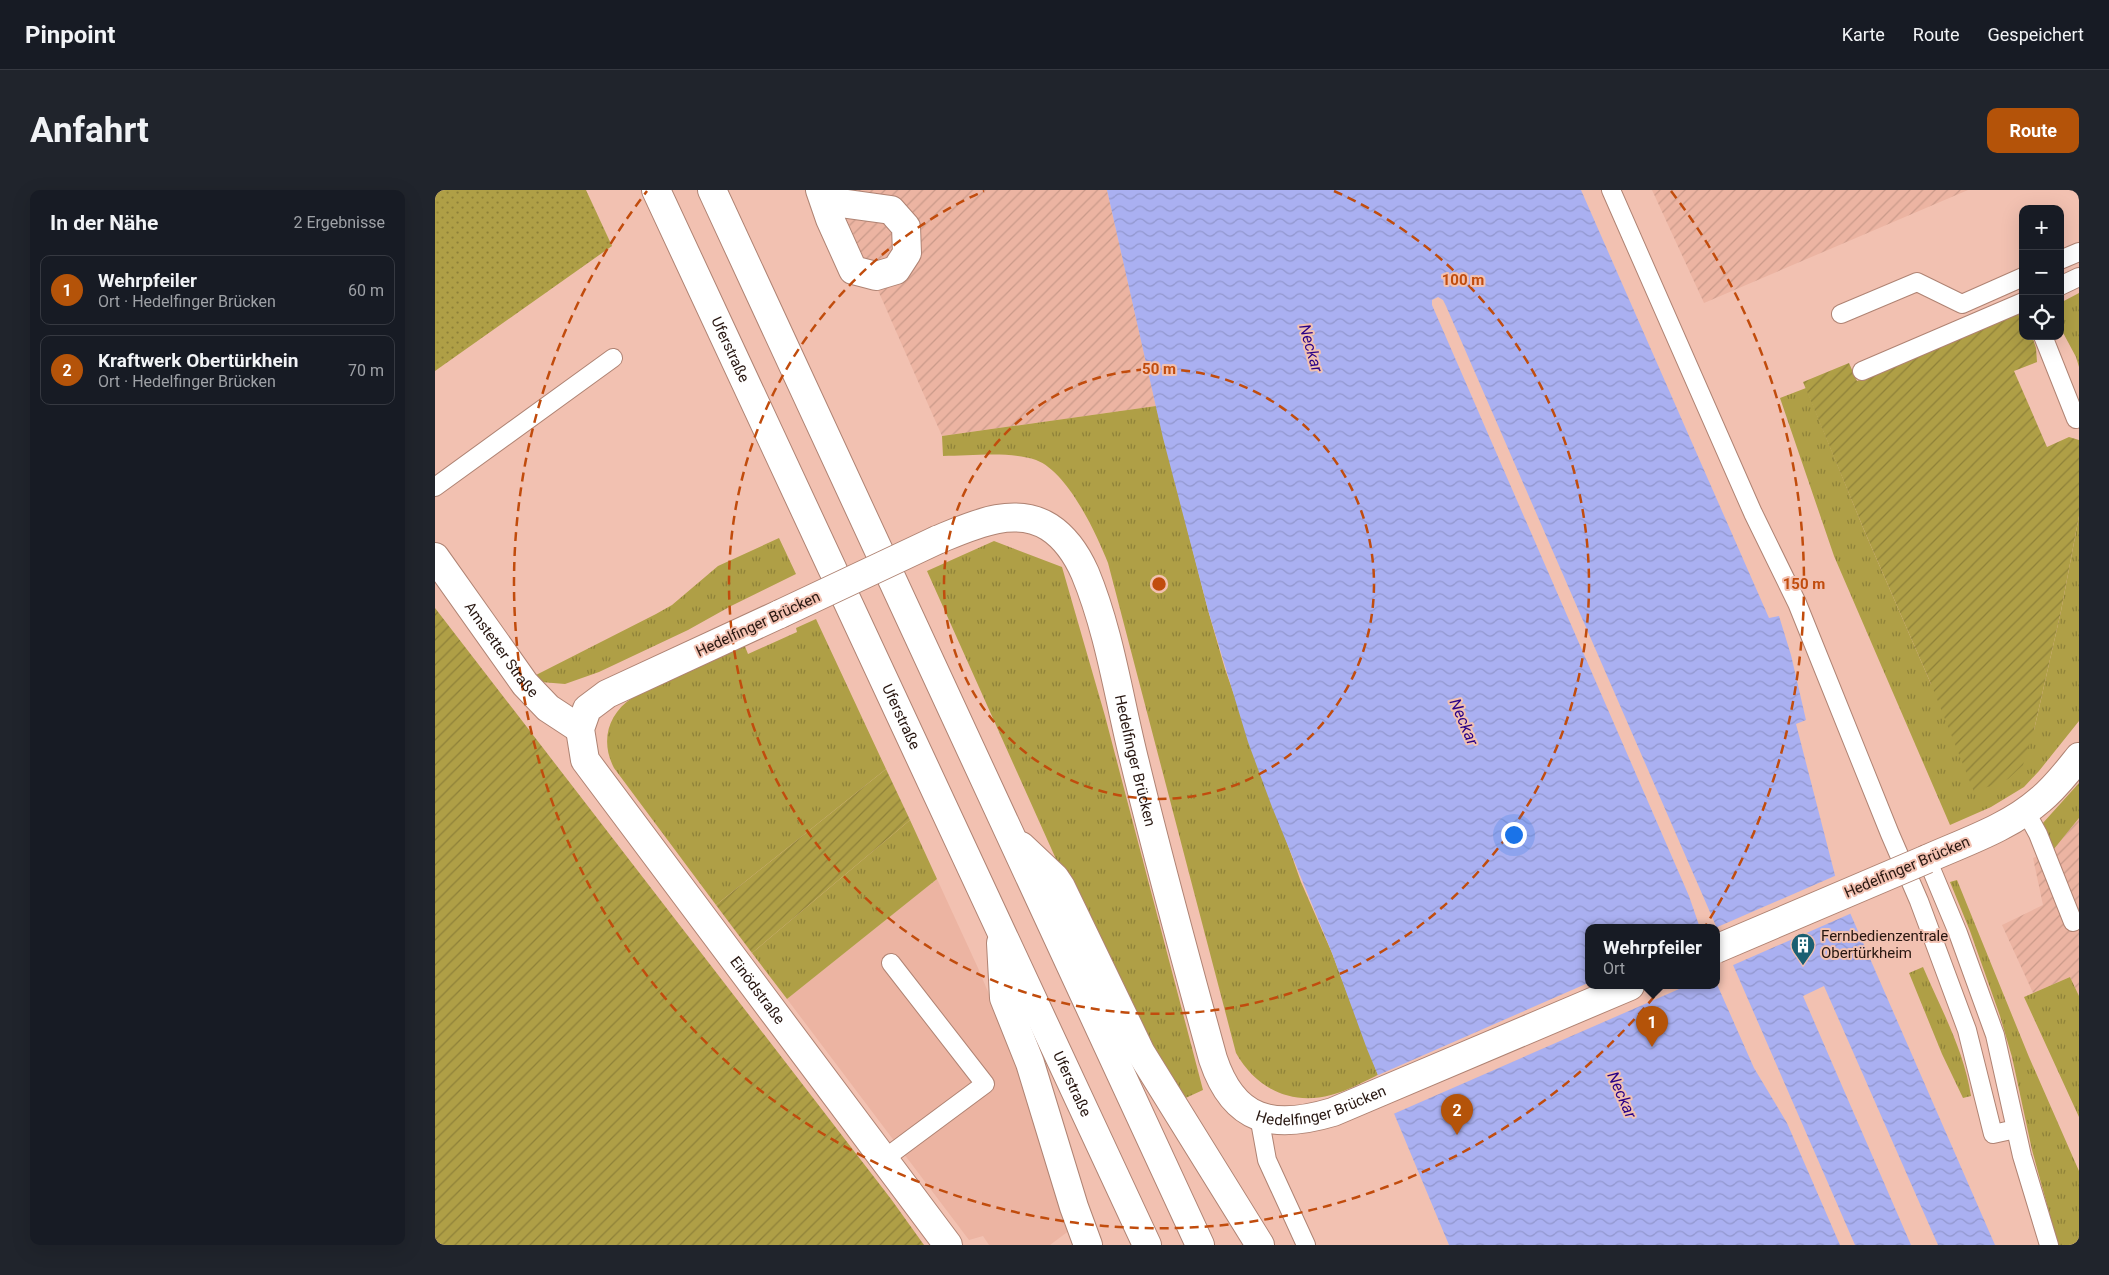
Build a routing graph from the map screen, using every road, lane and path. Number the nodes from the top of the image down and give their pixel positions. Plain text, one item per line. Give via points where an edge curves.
1 (655, 190) edge
2 (712, 190) edge
3 (1611, 190) edge
4 (2079, 252) edge
5 (2064, 258) edge
6 (2079, 277) edge
7 (2019, 279) edge
8 (2064, 284) edge
9 (2019, 304) edge
10 (1841, 314) dead end
11 (2045, 340) edge
12 (613, 358) dead end
13 (1862, 371) dead end
14 (2076, 418) dead end
15 (435, 487) edge
16 (435, 557) edge
17 (580, 729) junction
18 (2079, 757) edge
19 (2026, 812) junction
20 (1010, 835) junction
21 (1927, 858) junction
22 (2073, 922) dead end
23 (1001, 932) junction
24 (1720, 947) edge
25 (891, 963) dead end
26 (1623, 989) edge
27 (1259, 1116) junction
28 (2016, 1129) junction
29 (884, 1159) junction
30 (948, 1245) edge
31 (1088, 1245) edge
32 (1147, 1245) edge
33 (1200, 1245) edge
34 (1260, 1245) edge
35 (1306, 1245) edge
36 (2049, 1245) edge

1 - 23 main road, Uferstraße
2 - 20 main road
3 - 28 lane via 1753,513 1797,603 1919,901 1967,1030 1993,1134
4 - 5 lane
6 - 8 lane
7 - 10 lane via 1961,304 1917,282
9 - 13 lane
11 - 14 lane
12 - 15 lane
16 - 17 main road, Amstetter Straße via 525,684 548,708
17 - 27 main road, Hedelfinger Brücken, bridge via 587,709 607,694 937,540 979,523 1017,516 1035,519 1072,547 1085,572 1099,610 1135,764 1213,1059 1223,1086 1231,1096
17 - 29 main road, Einödstraße via 585,760
18 - 19 main road, Hedelfinger Brücken via 2053,789
19 - 21 main road, Hedelfinger Brücken
19 - 22 lane
20 - 33 main road
20 - 34 main road via 1061,887 1141,1053
21 - 24 main road, Hedelfinger Brücken, bridge
21 - 28 lane via 1990,1020
23 - 31 main road via 1004,998 1030,1063
23 - 32 main road, Uferstraße
25 - 29 lane via 985,1084
26 - 27 main road, Hedelfinger Brücken via 1351,1105 1304,1120 1278,1121
27 - 35 lane via 1270,1168
28 - 36 lane
29 - 30 main road, Einödstraße

